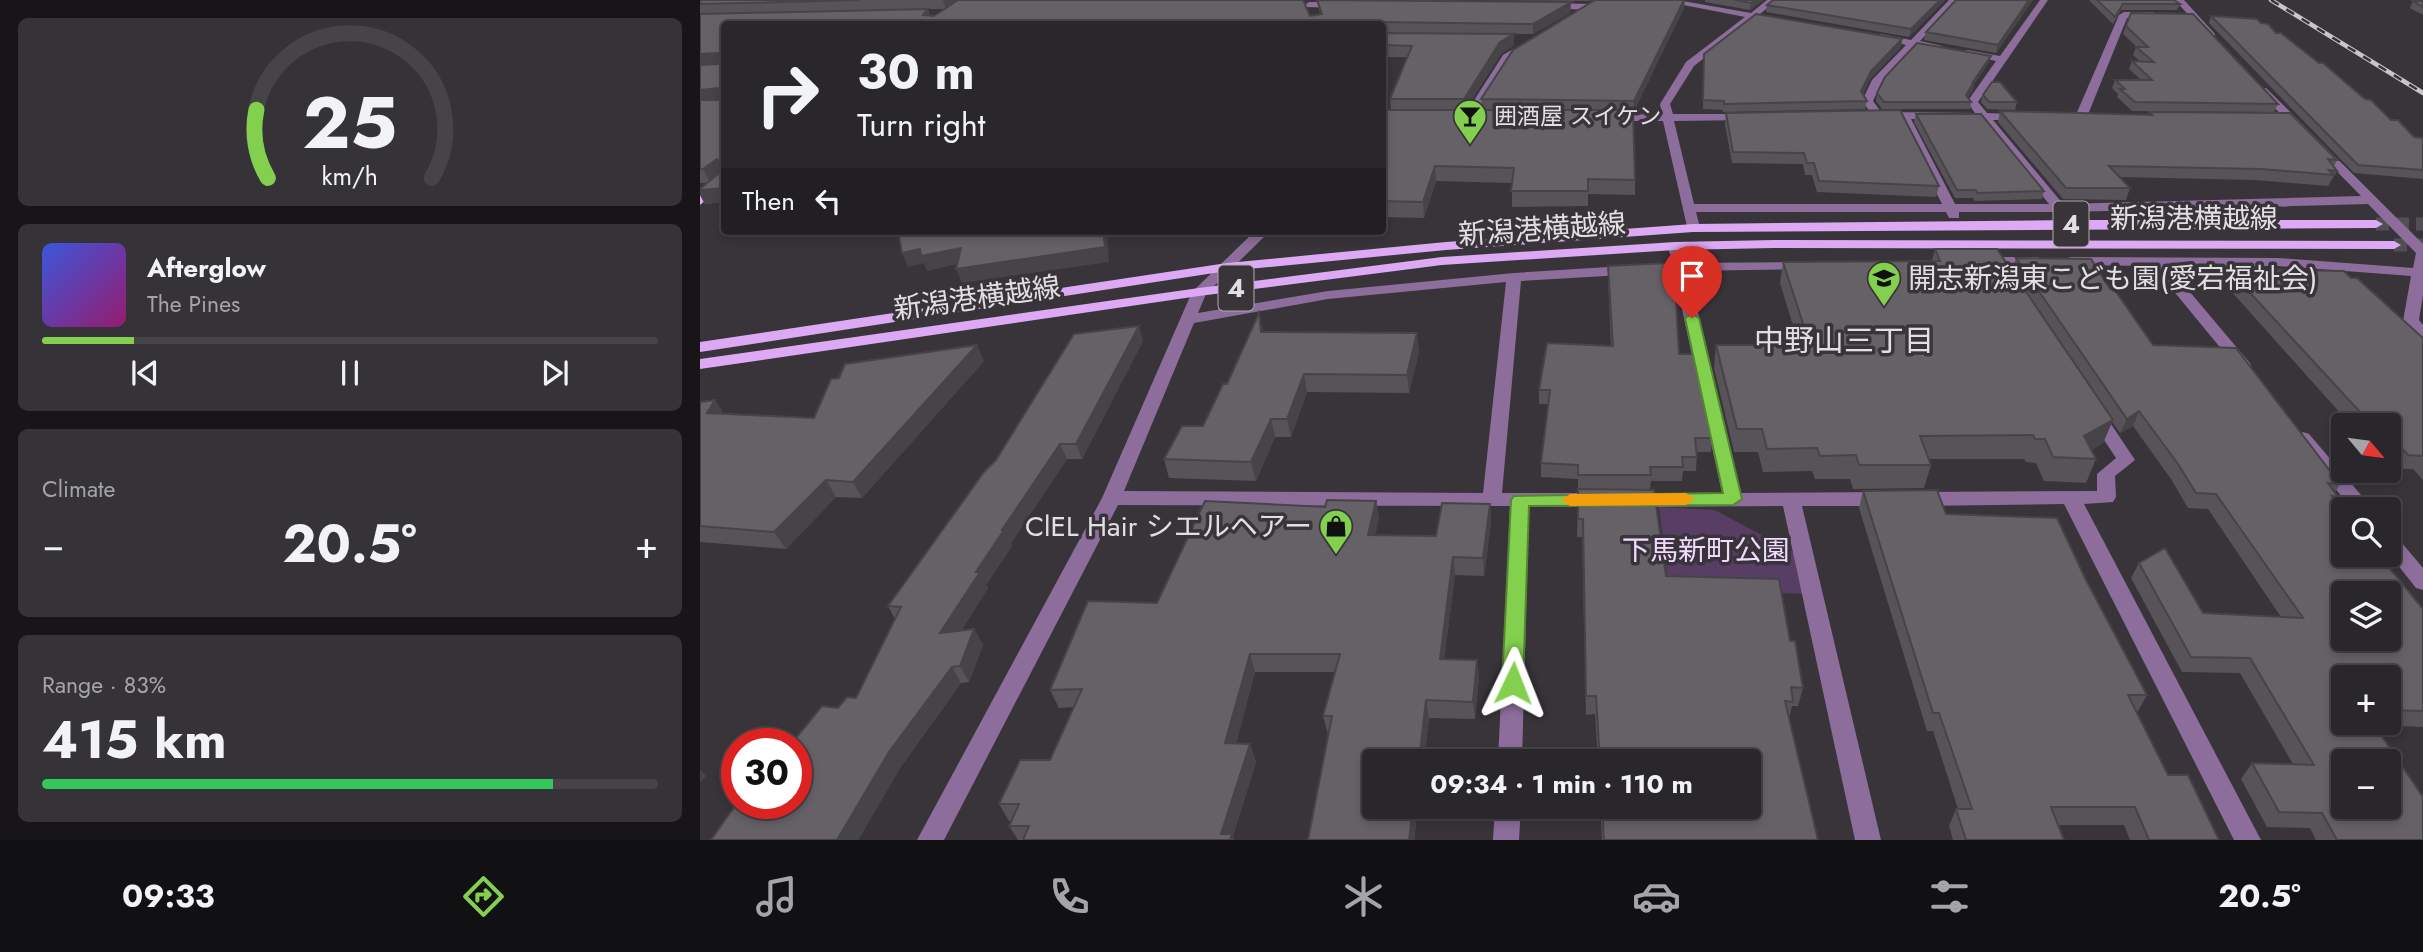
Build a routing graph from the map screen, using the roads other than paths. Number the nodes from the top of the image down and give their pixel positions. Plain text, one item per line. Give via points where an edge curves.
1 (1603, 0) edge
2 (1662, 0) edge
3 (1773, 0) edge
4 (1954, 0) edge
5 (2044, 0) edge
6 (2179, 0) edge
7 (1351, 5) edge
8 (1310, 6) edge
9 (1531, 6) edge
10 (1590, 7) junction
11 (1752, 15) junction
12 (2159, 15) edge
13 (1571, 18) edge
14 (1793, 22) edge
15 (1874, 36) edge
16 (1508, 39) edge
17 (2217, 41) edge
18 (1915, 43) junction
19 (2001, 59) junction
20 (2250, 77) edge
21 (1865, 115) edge
22 (1878, 115) junction
23 (1903, 115) junction
24 (1483, 117) edge
25 (1759, 117) edge
26 (2041, 117) edge
27 (2068, 117) edge
28 (2081, 117) junction
29 (2095, 117) edge
30 (1601, 118) edge
31 (1988, 118) junction
32 (2275, 118) edge
33 (2289, 118) junction
34 (1667, 119) junction
35 (707, 189) edge
36 (2374, 200) junction
37 (700, 201) edge
38 (1949, 207) junction
39 (1688, 208) junction
40 (2060, 208) junction
41 (2071, 224) junction
42 (1959, 225) junction
43 (2376, 225) tunnel mouth
44 (1693, 228) junction
45 (1259, 235) edge
46 (2394, 245) tunnel mouth
47 (1675, 246) junction
48 (2156, 260) junction
49 (1967, 261) edge
50 (1994, 261) junction
51 (1817, 264) edge
52 (1227, 267) junction
53 (1681, 267) junction
54 (2421, 272) edge
55 (1514, 277) junction
56 (2009, 283) edge
57 (1199, 292) junction
58 (1186, 320) junction
59 (2423, 334) edge
60 (700, 347) edge
61 (700, 364) edge
62 (2251, 374) edge
63 (2082, 394) edge
64 (2294, 426) edge
65 (2353, 497) edge
66 (1112, 498) junction
67 (1492, 498) junction
68 (2071, 498) junction
69 (1733, 499) junction
70 (1791, 499) junction
71 (1520, 500) junction
72 (2401, 555) edge
73 (2423, 582) edge
74 (1510, 749) edge
75 (1507, 819) edge
76 (930, 840) edge
77 (1506, 840) edge
78 (1868, 840) edge
79 (2248, 840) edge

1 - 10 street
2 - 11 street
3 - 11 street
4 - 18 street
5 - 19 street
6 - 17 street via 2189,16
7 - 8 street
9 - 10 street
10 - 13 street
11 - 14 street
11 - 34 street via 1690,64 1665,104
12 - 28 street via 2124,15
15 - 18 street
16 - 24 street via 1536,40 1507,57 1464,116
18 - 19 street
18 - 22 street via 1876,82 1867,101
19 - 31 street via 1972,102
20 - 33 street
21 - 22 street
22 - 23 street
23 - 31 street
23 - 38 street
25 - 34 street
26 - 31 street
27 - 28 street
28 - 29 street
30 - 34 street
31 - 40 street
32 - 33 street
33 - 36 street
34 - 39 street
35 - 37 main road
36 - 40 street
36 - 54 street via 2423,252
38 - 39 street
38 - 40 street
38 - 42 street
39 - 44 street
40 - 41 street
41 - 42 main road, 新潟港横越線 / 4
41 - 43 main road, 新潟港横越線 / 4
42 - 44 main road, 新潟港横越線 / 4
44 - 52 main road, 新潟港横越線 / 4
45 - 52 street
46 - 47 main road, 新潟港横越線 / 4
47 - 53 street
47 - 57 main road, 新潟港横越線 / 4 via 1441,261
48 - 50 street
48 - 54 street via 2278,262
48 - 62 street
49 - 50 street
50 - 56 street
51 - 53 street
52 - 57 street
52 - 60 main road, 新潟港横越線 / 4
53 - 55 street
53 - 69 street
54 - 59 street via 2411,321
55 - 58 street via 1328,295
55 - 67 street
57 - 58 street
57 - 61 main road, 新潟港横越線 / 4
58 - 66 street
63 - 68 street via 2126,460 2106,474 2106,497
64 - 65 street
66 - 67 street
66 - 76 street
67 - 71 street
68 - 70 street
68 - 79 street
69 - 70 street
69 - 71 street
70 - 78 street
71 - 74 street
72 - 73 street
75 - 77 street

